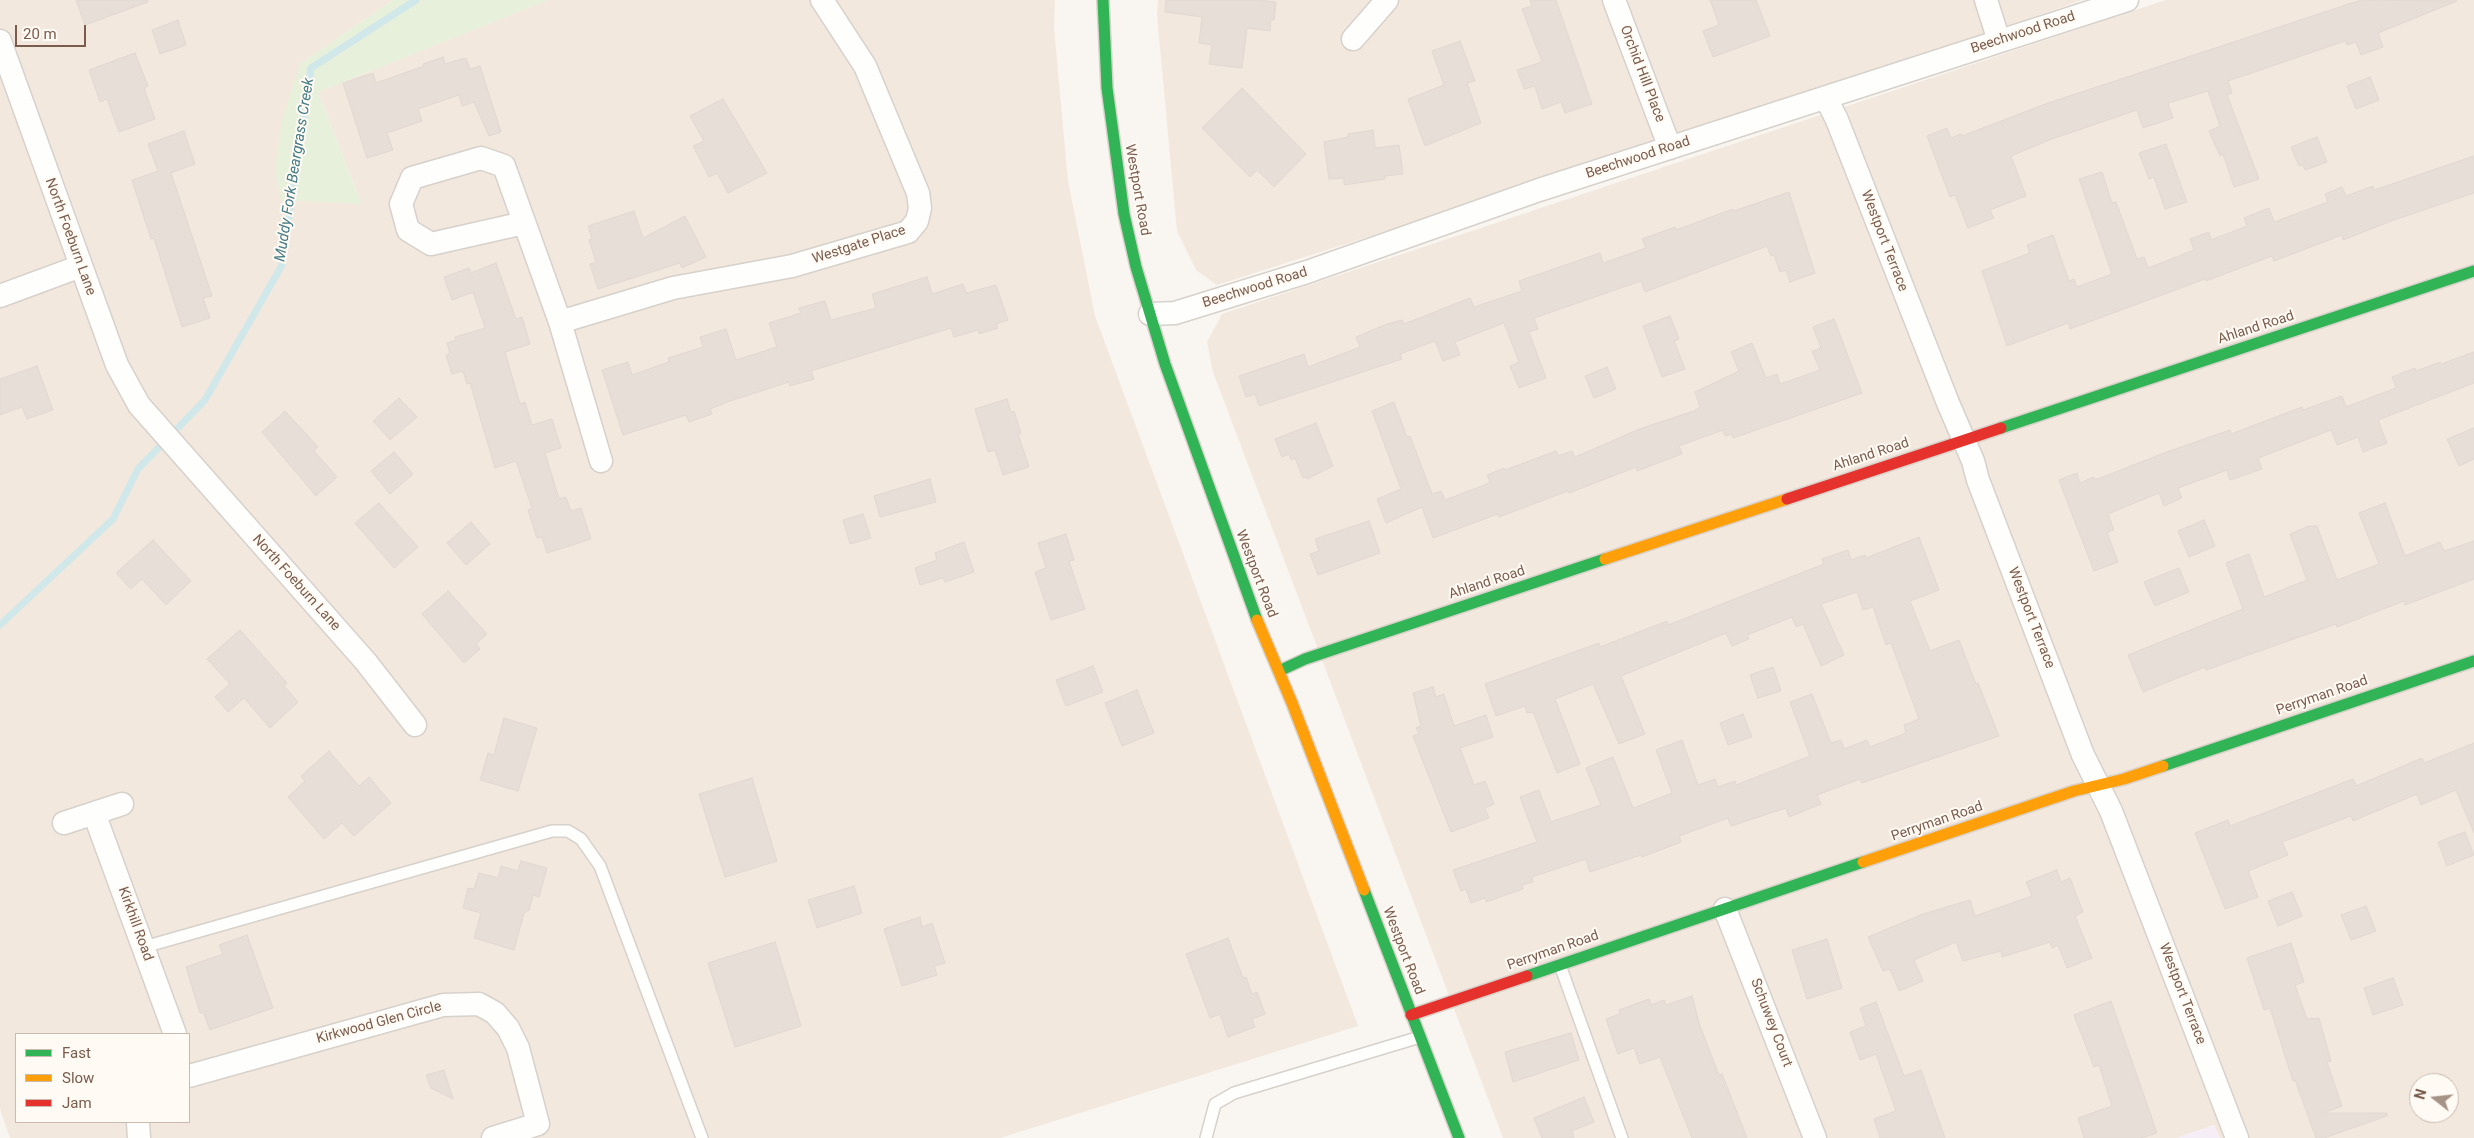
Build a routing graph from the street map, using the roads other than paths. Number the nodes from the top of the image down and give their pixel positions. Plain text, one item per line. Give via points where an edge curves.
1 (822, 0) edge
2 (1103, 0) edge
3 (1387, 0) edge
4 (1614, 0) edge
5 (1986, 0) edge
6 (2127, 0) edge
7 (1353, 39) dead end
8 (0, 41) edge
9 (1999, 41) junction
10 (1826, 98) junction
11 (1670, 148) junction
12 (524, 223) junction
13 (81, 266) junction
14 (2474, 272) edge
15 (0, 296) edge
16 (1150, 314) junction
17 (560, 322) junction
18 (1965, 441) junction
19 (602, 461) dead end
20 (2474, 661) edge
21 (1279, 671) junction
22 (416, 725) dead end
23 (2099, 784) junction
24 (122, 804) dead end
25 (94, 813) junction
26 (64, 823) dead end
27 (1725, 909) junction
28 (144, 947) junction
29 (1560, 965) junction
30 (1411, 1015) junction
31 (175, 1033) edge
32 (1420, 1037) junction
33 (190, 1074) edge
34 (138, 1123) edge
35 (541, 1131) edge
36 (139, 1138) edge
37 (493, 1138) edge
38 (702, 1138) edge
39 (1206, 1138) edge
40 (1459, 1138) edge
41 (1622, 1138) edge
42 (1816, 1138) edge
43 (2237, 1138) edge

1 - 17 street, Westgate Place via 865,66 918,193 920,208 917,221 908,232 792,266 673,288
2 - 16 street, Westport Road via 1107,88 1124,214
3 - 7 street
4 - 11 street, Orchid Hill Place
5 - 9 street
6 - 9 street, Beechwood Road
8 - 13 street, North Foeburn Lane
9 - 10 street, Beechwood Road
10 - 11 street, Beechwood Road
10 - 18 street, Westport Terrace
11 - 16 street, Beechwood Road via 1539,190 1307,272 1175,313
12 - 12 street via 432,244 408,230 401,204 412,178 480,158 504,166
12 - 17 street
13 - 15 street
13 - 22 street, North Foeburn Lane via 117,366 139,404 366,662
14 - 18 street, Ahland Road
16 - 21 street, Westport Road via 1246,594
17 - 19 street
18 - 21 street, Ahland Road via 1306,659
18 - 23 street, Westport Terrace via 2083,755
20 - 23 street, Perryman Road
21 - 30 street, Westport Road
23 - 27 street, Perryman Road
23 - 43 street, Westport Terrace
24 - 25 street
25 - 26 street
25 - 28 street, Kirkhill Road
27 - 29 street, Perryman Road
27 - 42 street, Schuwey Court
28 - 31 street, Kirkhill Road
28 - 38 lane via 552,832 568,831 581,839 600,866
29 - 30 street, Perryman Road
29 - 41 lane
30 - 32 street, Westport Road
32 - 39 lane via 1234,1093 1215,1104
32 - 40 street, Westport Road
33 - 35 street, Kirkwood Glen Circle via 443,1004 479,1004 495,1013 508,1028 518,1048
34 - 36 street
35 - 37 street, Kirkwood Glen Circle

